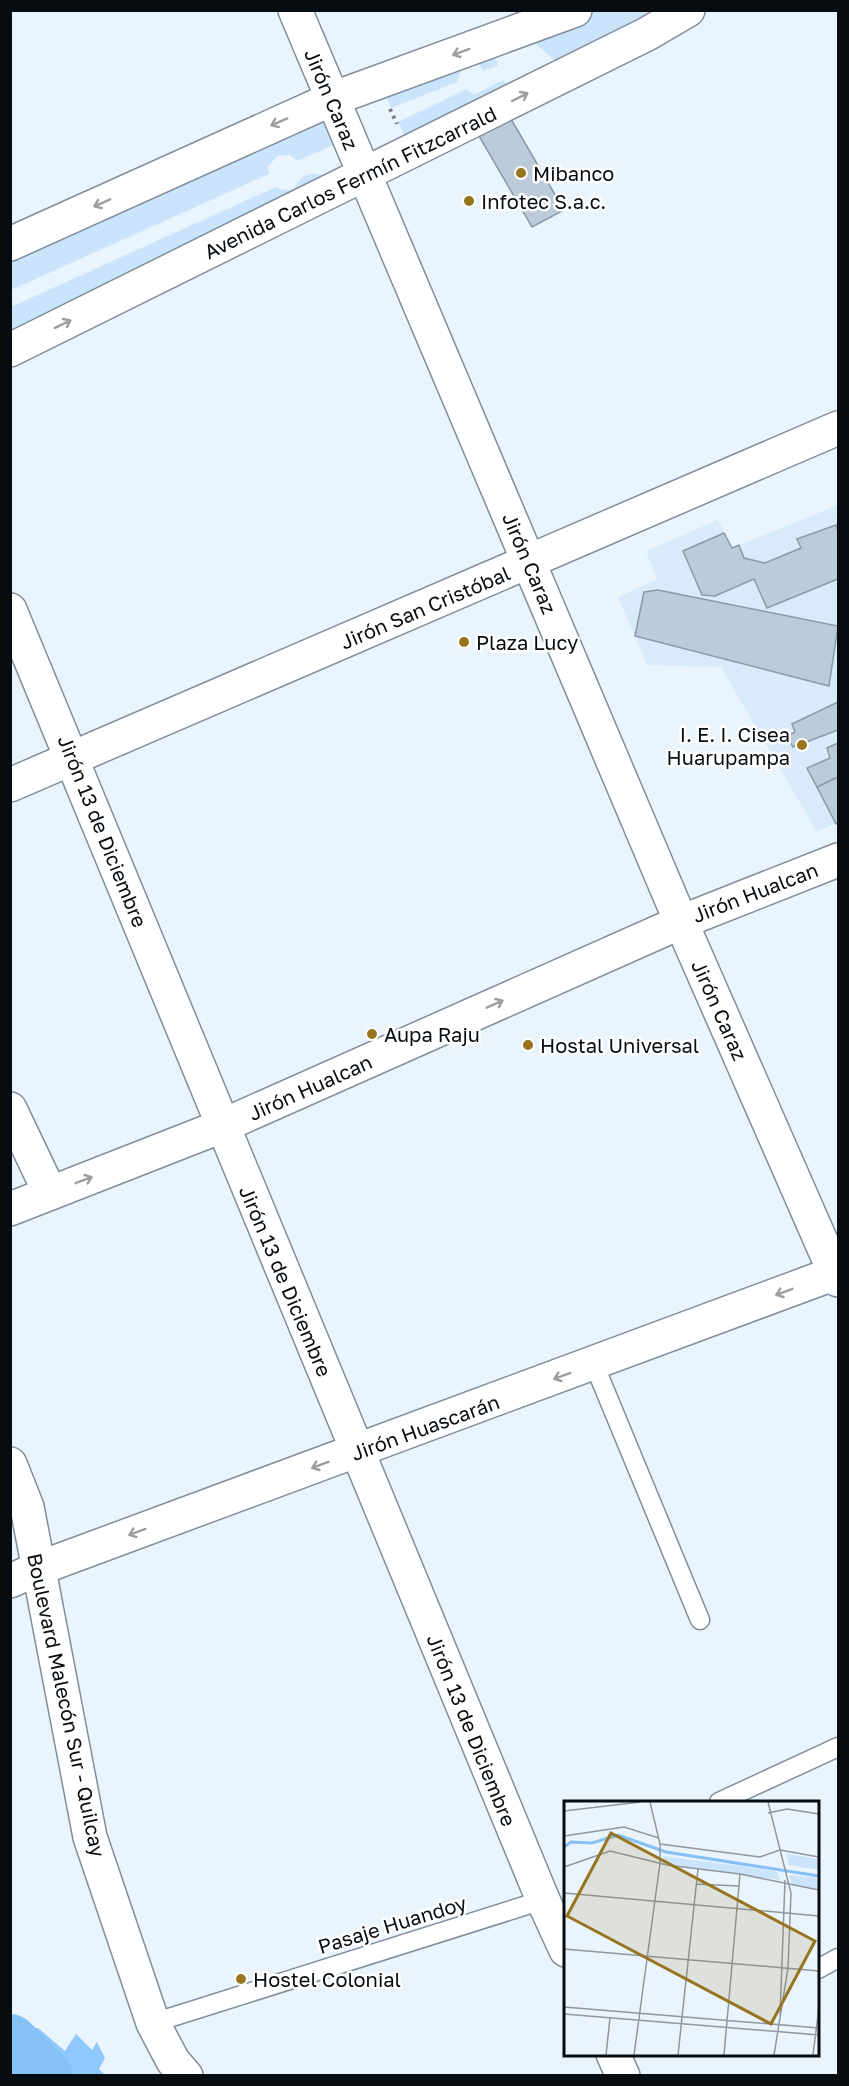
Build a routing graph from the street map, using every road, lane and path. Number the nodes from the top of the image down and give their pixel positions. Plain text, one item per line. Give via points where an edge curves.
1 (295, 10) edge
2 (575, 10) edge
3 (688, 10) edge
4 (378, 82) junction
5 (332, 99) junction
6 (410, 152) junction
7 (364, 175) junction
8 (10, 244) edge
9 (10, 350) edge
10 (838, 428) edge
11 (530, 561) junction
12 (10, 610) edge
13 (74, 758) junction
14 (10, 785) edge
15 (838, 860) edge
16 (681, 922) junction
17 (10, 1109) edge
18 (222, 1126) junction
19 (50, 1193) junction
20 (10, 1209) edge
21 (838, 1275) edge
22 (594, 1364) junction
23 (357, 1452) junction
24 (10, 1464) edge
25 (24, 1575) edge
26 (700, 1620) dead end
27 (838, 1747) edge
28 (723, 1801) edge
29 (543, 1900) junction
30 (564, 1946) edge
31 (838, 1958) edge
32 (819, 1968) edge
33 (153, 2023) junction
34 (614, 2056) edge
35 (186, 2076) edge
36 (623, 2076) edge

1 - 5 street, Jirón Caraz
2 -> 4 street
6 -> 3 street, Avenida Carlos Fermín Fitzcarrald
4 - 5 street
4 - 6 path
5 - 7 street, Jirón Caraz
5 -> 8 street
6 - 7 street, Avenida Carlos Fermín Fitzcarrald
9 -> 7 street, Avenida Carlos Fermín Fitzcarrald
7 - 11 street, Jirón Caraz
10 - 11 street, Jirón San Cristóbal
11 - 13 street, Jirón San Cristóbal
11 - 16 street, Jirón Caraz
12 - 13 street, Jirón 13 de Diciembre
13 - 14 street, Jirón San Cristóbal
13 - 18 street, Jirón 13 de Diciembre
15 - 16 street, Jirón Hualcan
18 -> 16 street, Jirón Hualcan
16 - 21 street, Jirón Caraz
17 - 19 street
19 -> 18 street, Jirón Hualcan
18 - 23 street, Jirón 13 de Diciembre
19 - 20 street, Jirón Hualcan
21 -> 22 street, Jirón Huascarán
22 -> 23 street, Jirón Huascarán
22 - 26 lane
23 -> 25 street, Jirón Huascarán
23 - 29 street, Jirón 13 de Diciembre
24 - 25 street, Boulevard Malecón Sur - Quilcay via 27,1507
25 - 33 street, Boulevard Malecón Sur - Quilcay via 90,1837
27 - 28 lane
29 - 30 street, Jirón 13 de Diciembre
29 - 33 lane, Pasaje Huandoy
31 - 32 lane
33 - 35 street, Boulevard Malecón Sur - Quilcay via 173,2061
34 - 36 street

